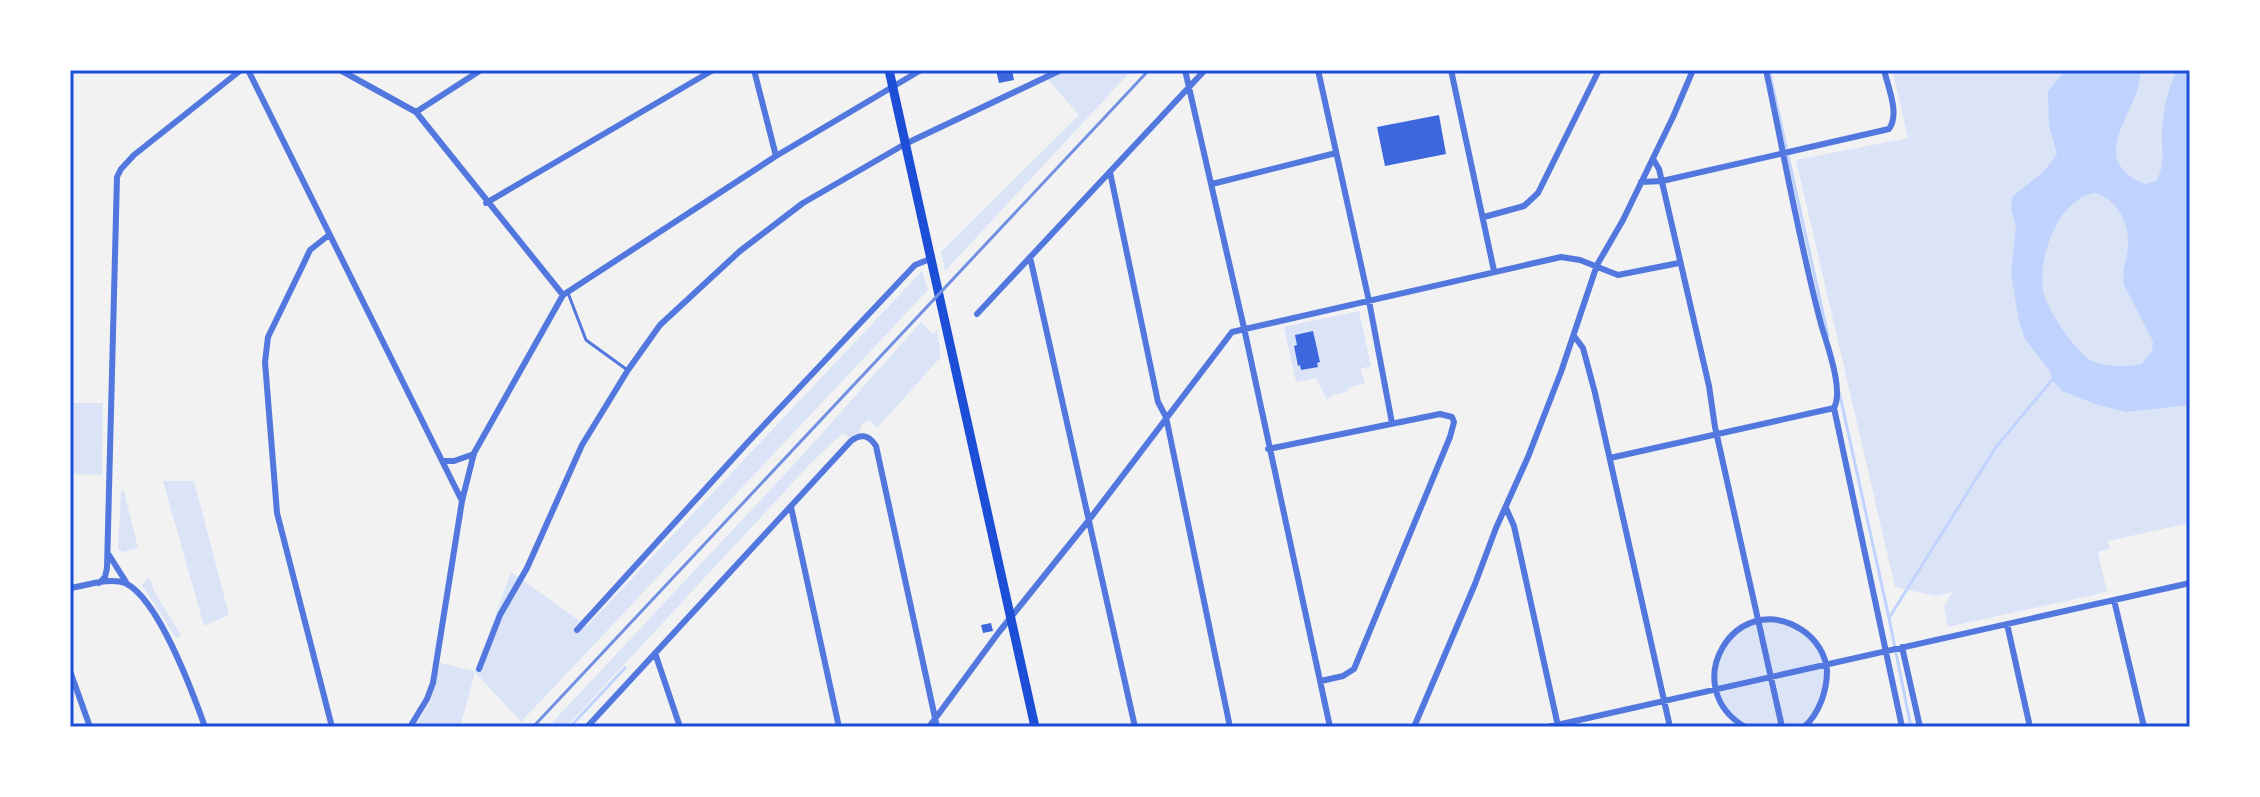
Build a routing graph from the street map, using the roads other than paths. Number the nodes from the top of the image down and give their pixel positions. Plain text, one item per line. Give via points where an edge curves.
1 (241, 70) edge
2 (248, 70) edge
3 (340, 70) edge
4 (481, 70) edge
5 (713, 70) edge
6 (754, 70) edge
7 (889, 70) edge
8 (921, 70) edge
9 (1061, 70) edge
10 (1185, 70) edge
11 (1205, 70) edge
12 (1318, 70) edge
13 (1451, 70) edge
14 (1599, 70) edge
15 (1693, 70) edge
16 (1766, 70) edge
17 (1884, 70) edge
18 (893, 87) junction
19 (1189, 88) junction
20 (416, 112) junction
21 (905, 144) junction
22 (1336, 153) junction
23 (1784, 153) junction
24 (776, 156) junction
25 (1653, 159) junction
26 (1110, 172) junction
27 (1662, 181) junction
28 (1641, 182) junction
29 (1212, 184) junction
30 (486, 203) junction
31 (1484, 217) junction
32 (329, 235) junction
33 (1030, 257) junction
34 (930, 259) junction
35 (1679, 263) junction
36 (1597, 265) junction
37 (1494, 271) junction
38 (566, 294) junction
39 (1369, 301) junction
40 (977, 314) dead end
41 (1244, 328) junction
42 (1574, 335) junction
43 (628, 370) junction
44 (1834, 408) junction
45 (1166, 417) junction
46 (1392, 423) junction
47 (1717, 434) junction
48 (1268, 449) junction
49 (474, 453) junction
50 (1610, 458) junction
51 (443, 461) junction
52 (462, 501) junction
53 (791, 507) junction
54 (1506, 508) junction
55 (1089, 520) junction
56 (107, 551) junction
57 (99, 583) junction
58 (2190, 583) edge
59 (70, 588) edge
60 (134, 590) junction
61 (2114, 600) junction
62 (1759, 619) junction
63 (1011, 621) junction
64 (2007, 624) junction
65 (577, 630) dead end
66 (1902, 647) junction
67 (1886, 651) junction
68 (655, 653) junction
69 (1826, 664) junction
70 (479, 669) dead end
71 (70, 671) edge
72 (1771, 677) junction
73 (1321, 681) junction
74 (1715, 689) junction
75 (1664, 701) junction
76 (595, 718) junction
77 (936, 723) edge
78 (205, 725) edge
79 (1558, 726) edge
80 (90, 727) edge
81 (195, 727) edge
82 (332, 727) edge
83 (410, 727) edge
84 (587, 727) edge
85 (597, 727) edge
86 (680, 727) edge
87 (839, 727) edge
88 (929, 727) edge
89 (1035, 727) edge
90 (1135, 727) edge
91 (1230, 727) edge
92 (1330, 727) edge
93 (1414, 727) edge
94 (1548, 727) edge
95 (1670, 727) edge
96 (1745, 727) edge
97 (1782, 727) edge
98 (1804, 727) edge
99 (1902, 727) edge
100 (1920, 727) edge
101 (2030, 727) edge
102 (2144, 727) edge

1 - 56 street via 134,155 119,173
2 - 32 street
3 - 20 street
4 - 20 street
5 - 30 street
6 - 24 street
7 - 18 main road
8 - 18 street
9 - 21 street
10 - 19 street
11 - 19 street
12 - 22 street
13 - 31 street
14 - 31 street via 1538,193 1524,206
15 - 25 street
16 - 23 street
17 - 23 street via 1894,120 1889,129
18 - 21 main road
18 - 24 street
19 - 26 street
19 - 29 street
20 - 30 street
21 - 34 main road
21 - 43 street via 803,203 740,251 660,325
22 - 29 street
22 - 39 street
23 - 27 street
23 - 44 street via 1837,386
24 - 38 street
25 - 27 street
25 - 28 street
26 - 33 street
26 - 45 street via 1158,402
27 - 28 street
27 - 35 street
28 - 36 street
29 - 41 street
30 - 38 street
31 - 37 street
32 - 51 street
32 - 82 street via 310,250 268,337 265,362 277,513
33 - 40 street
33 - 55 street
34 - 63 main road
34 - 65 street via 904,276
35 - 36 street via 1618,275
35 - 47 street
36 - 37 street via 1561,257
36 - 42 street
37 - 39 street
38 - 43 lane via 586,340
38 - 49 street
39 - 41 street
39 - 46 street
41 - 45 street via 1227,336
41 - 48 street
42 - 50 street via 1583,348
42 - 54 street
43 - 70 street via 568,473
44 - 47 street
44 - 67 street
45 - 55 street
45 - 91 street
46 - 48 street
46 - 73 street via 1440,414 1452,417 1450,437 1354,669
47 - 50 street
47 - 62 street
48 - 73 street
49 - 51 street
49 - 52 street
50 - 75 street
51 - 52 street
52 - 83 street via 433,683
53 - 68 street
53 - 77 street via 851,441 867,436 876,446
53 - 87 street
54 - 79 street
54 - 93 street
55 - 63 street
55 - 90 street
56 - 57 street via 106,574
56 - 60 street
57 - 59 street
57 - 60 street via 123,582
58 - 61 street
60 - 78 street via 176,652
61 - 64 street
61 - 102 street
62 - 69 street via 1801,629 1815,641
62 - 72 street
62 - 74 street via 1741,627 1722,647 1715,663
63 - 77 street
63 - 89 main road
64 - 66 street
64 - 101 street
66 - 67 street
66 - 100 street
67 - 69 street
67 - 99 street
68 - 76 street
68 - 86 street
69 - 72 street
69 - 98 street via 1822,699
71 - 80 street
72 - 74 street
72 - 97 street
73 - 92 street
74 - 75 street
74 - 96 street via 1727,713
75 - 79 street
75 - 95 street
76 - 84 street
76 - 85 street
77 - 88 street
78 - 81 street
79 - 94 street

